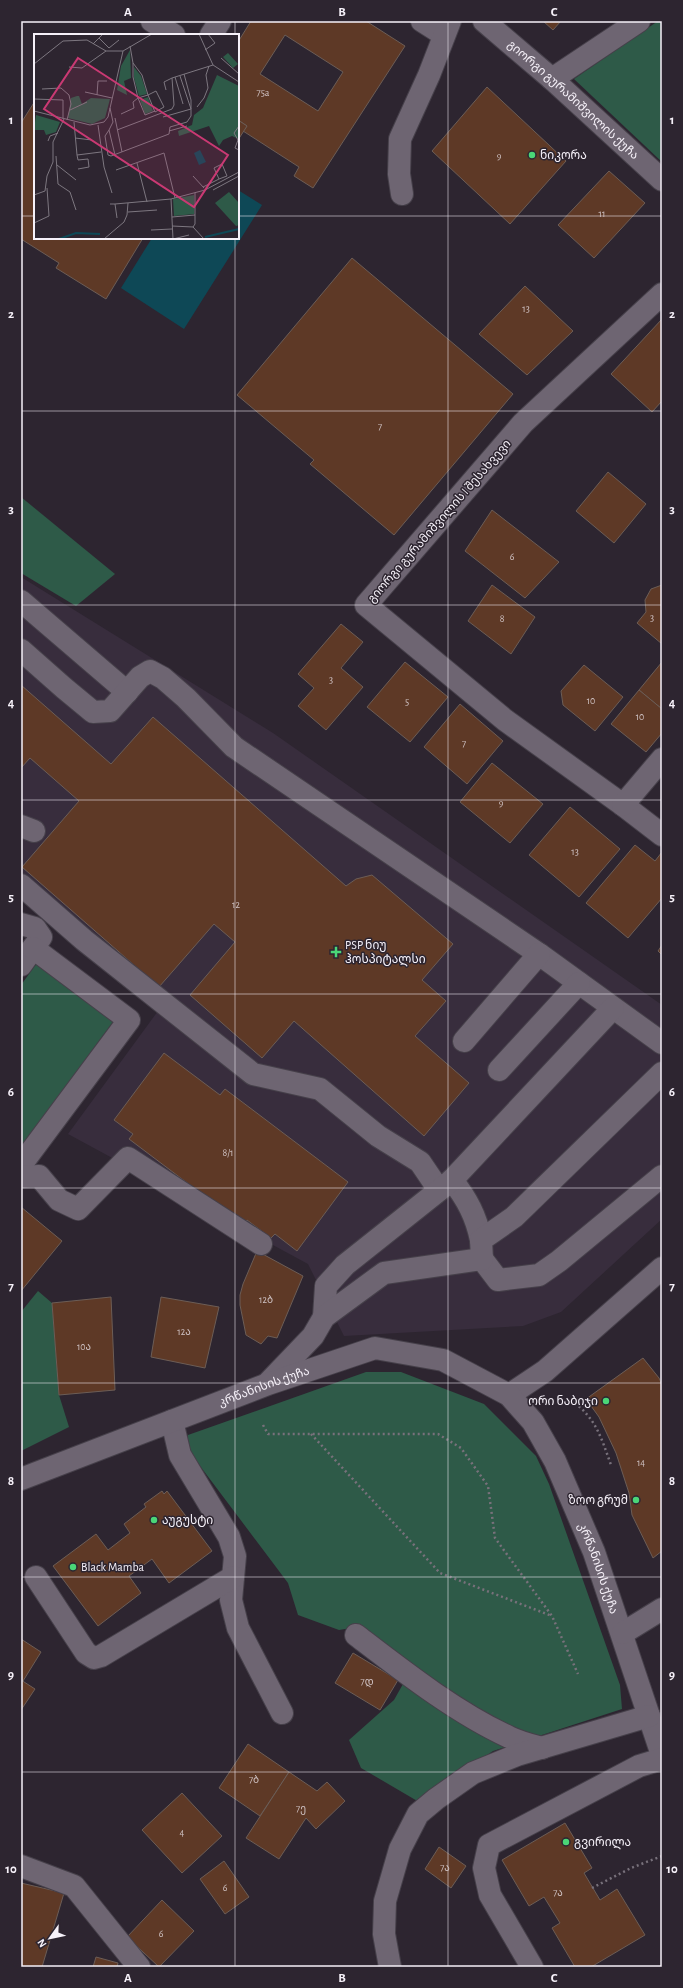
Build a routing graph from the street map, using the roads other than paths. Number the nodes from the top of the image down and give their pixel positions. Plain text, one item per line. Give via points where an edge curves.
1 (152, 21) edge
2 (220, 21) edge
3 (422, 21) edge
4 (484, 21) edge
5 (639, 21) edge
6 (447, 28) edge
7 (172, 34) edge
8 (212, 34) edge
9 (552, 79) junction
10 (662, 180) edge
11 (402, 194) dead end
12 (662, 294) edge
13 (21, 601) edge
14 (21, 650) edge
15 (128, 692) junction
16 (662, 759) edge
17 (623, 805) junction
18 (662, 835) edge
19 (21, 885) edge
20 (21, 924) edge
21 (539, 954) junction
22 (27, 957) edge
23 (579, 983) junction
24 (613, 1008) junction
25 (464, 1041) dead end
26 (662, 1043) edge
27 (499, 1070) dead end
28 (662, 1073) edge
29 (21, 1165) edge
30 (662, 1176) edge
31 (21, 1177) edge
32 (446, 1185) junction
33 (261, 1244) dead end
34 (482, 1249) junction
35 (662, 1268) edge
36 (324, 1317) junction
37 (268, 1384) junction
38 (509, 1394) junction
39 (172, 1421) junction
40 (21, 1479) edge
41 (36, 1577) dead end
42 (233, 1577) junction
43 (662, 1609) edge
44 (622, 1633) junction
45 (356, 1635) dead end
46 (282, 1713) dead end
47 (649, 1716) junction
48 (542, 1748) junction
49 (661, 1750) edge
50 (21, 1866) edge
51 (139, 1967) edge
52 (390, 1967) edge
53 (532, 1967) edge

1 - 7 street
2 - 8 street
3 - 6 street
4 - 9 street, გიორგი გურამიშვილის ქუჩა
5 - 9 street
6 - 11 street via 400,139 399,174
9 - 10 street, გიორგი გურამიშვილის ქუჩა
12 - 17 street, გიორგი გურამიშვილის I შესახვევი via 523,423 366,605 505,720
13 - 15 street
14 - 15 street via 93,712 110,711
15 - 21 street via 150,670 163,678 234,746
16 - 17 street
17 - 18 street, გიორგი გურამიშვილის I შესახვევი
19 - 32 street via 84,940 253,1074 320,1089 378,1136 420,1162
20 - 22 street via 35,928 41,938
21 - 23 street
21 - 25 street
22 - 29 street via 129,1020
23 - 24 street
23 - 27 street
24 - 26 street
24 - 32 street
28 - 34 street
30 - 34 street via 559,1261 539,1274 498,1280
31 - 33 street via 39,1176 59,1200 78,1209 128,1158
32 - 34 street via 467,1199 477,1222
32 - 36 street via 345,1265 326,1286
34 - 36 street via 384,1273
35 - 38 street via 545,1371
36 - 37 street via 312,1336
37 - 38 street, კრწანისის ქუჩა via 375,1348 443,1360
37 - 39 street, კრწანისის ქუჩა
38 - 44 street, კრწანისის ქუჩა via 533,1422 555,1461 594,1552
39 - 40 street, კრწანისის ქუჩა
39 - 42 street via 180,1454 229,1537 235,1556
41 - 42 street via 86,1653 94,1658
42 - 46 street via 231,1600 238,1628
43 - 44 street
44 - 47 street, კრწანისის ქუჩა
45 - 48 street via 434,1692 472,1716 510,1738
47 - 48 street
47 - 49 street, კრწანისის ქუჩა
48 - 52 street via 473,1773 418,1814 400,1849 385,1901 384,1934
49 - 53 street via 639,1766 489,1845 484,1868 490,1895
50 - 51 street via 74,1886

